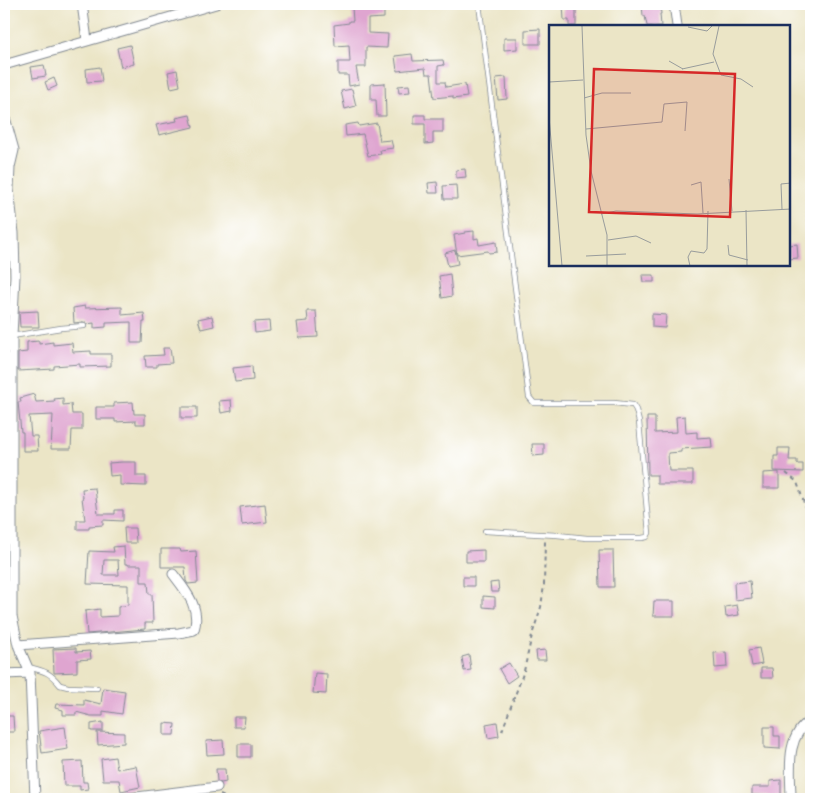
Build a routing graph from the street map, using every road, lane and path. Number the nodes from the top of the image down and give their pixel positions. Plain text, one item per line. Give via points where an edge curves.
1 (82, 4) edge
2 (216, 4) edge
3 (479, 4) edge
4 (674, 4) edge
5 (677, 25) edge
6 (87, 40) junction
7 (4, 65) edge
8 (4, 114) edge
9 (84, 326) dead end
10 (12, 336) junction
11 (8, 464) edge
12 (786, 473) dead end
13 (811, 514) edge
14 (485, 531) dead end
15 (545, 534) junction
16 (173, 574) dead end
17 (18, 645) junction
18 (28, 669) junction
19 (4, 674) edge
20 (96, 688) dead end
21 (811, 720) edge
22 (502, 731) dead end
23 (217, 787) dead end
24 (36, 799) edge
25 (121, 799) edge
26 (791, 799) edge

1 - 6 street
2 - 6 street
3 - 15 lane via 529,397 540,404 614,403 633,406 638,422 650,533 647,537 588,538
4 - 5 street
6 - 7 street
8 - 10 street via 14,150 9,189 15,276
9 - 10 lane
10 - 11 street
11 - 17 street via 12,616
12 - 13 path via 797,482 806,509
14 - 15 lane
15 - 22 path via 541,607 524,671
16 - 17 street via 192,599 196,613 194,630
17 - 18 street
18 - 19 street
18 - 20 lane via 45,672 60,685
18 - 24 street
21 - 26 street via 797,733 791,753
23 - 25 street

